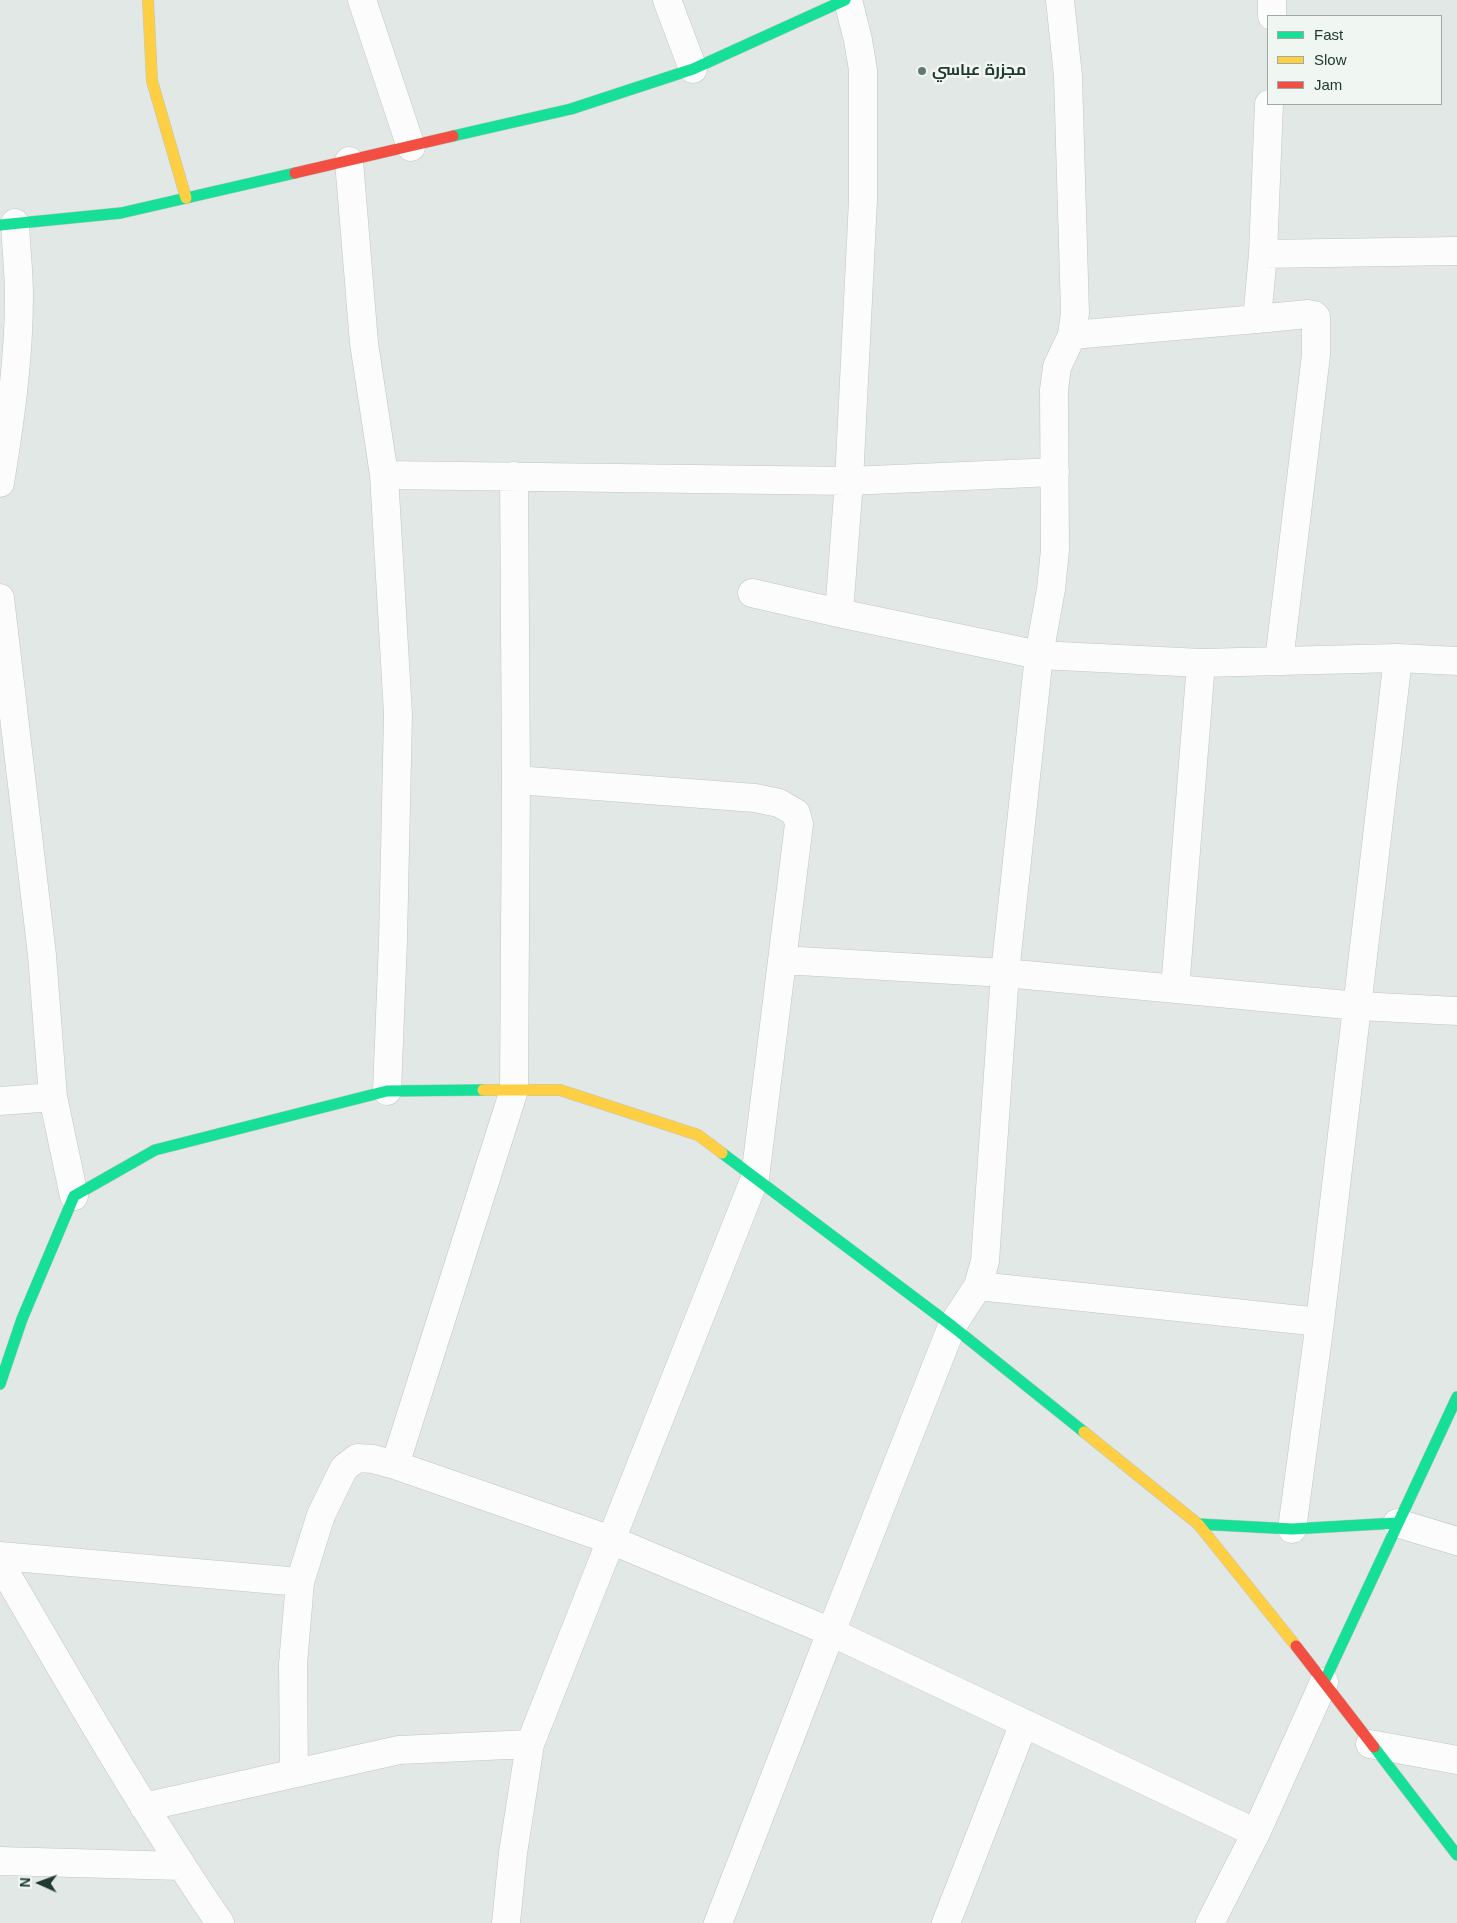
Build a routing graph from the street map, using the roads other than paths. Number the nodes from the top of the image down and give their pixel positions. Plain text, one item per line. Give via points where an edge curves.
1 (148, 0) edge
2 (362, 0) edge
3 (667, 0) edge
4 (846, 0) edge
5 (1060, 0) edge
6 (1272, 0) edge
7 (1272, 15) edge
8 (693, 70) junction
9 (1269, 105) edge
10 (411, 146) junction
11 (349, 161) junction
12 (186, 198) junction
13 (7, 224) edge
14 (1457, 251) edge
15 (1263, 254) junction
16 (1257, 319) junction
17 (1072, 335) junction
18 (1055, 472) junction
19 (384, 475) junction
20 (514, 476) junction
21 (849, 480) junction
22 (0, 483) edge
23 (752, 593) dead end
24 (0, 598) edge
25 (839, 613) junction
26 (1040, 655) junction
27 (1398, 658) junction
28 (1279, 661) junction
29 (1457, 661) edge
30 (1201, 663) junction
31 (516, 780) junction
32 (782, 960) junction
33 (1006, 973) junction
34 (1175, 989) junction
35 (1358, 1006) junction
36 (1457, 1011) edge
37 (514, 1090) junction
38 (387, 1091) junction
39 (53, 1097) junction
40 (0, 1101) edge
41 (756, 1178) junction
42 (74, 1196) junction
43 (978, 1286) junction
44 (1320, 1322) junction
45 (952, 1326) junction
46 (0, 1384) edge
47 (1457, 1397) edge
48 (395, 1465) junction
49 (1397, 1523) junction
50 (1198, 1524) junction
51 (1292, 1529) junction
52 (611, 1540) junction
53 (1457, 1542) edge
54 (0, 1556) edge
55 (0, 1563) edge
56 (300, 1582) junction
57 (831, 1632) junction
58 (1324, 1682) junction
59 (1024, 1723) junction
60 (530, 1744) junction
61 (1370, 1744) junction
62 (1457, 1760) edge
63 (294, 1772) junction
64 (144, 1807) junction
65 (1256, 1833) junction
66 (1457, 1855) edge
67 (0, 1861) edge
68 (181, 1866) junction
69 (220, 1923) edge
70 (506, 1923) edge
71 (718, 1923) edge
72 (946, 1923) edge
73 (1210, 1923) edge

1 - 12 street via 152,81
2 - 10 street
3 - 8 street
4 - 8 street
4 - 21 street via 863,70 863,200
5 - 17 street via 1068,76 1075,313
6 - 7 street
8 - 10 street via 571,109
9 - 15 street
10 - 11 street
11 - 12 street
11 - 19 street via 364,343
12 - 13 street via 121,213
13 - 22 street via 19,296 11,412
14 - 15 street
15 - 16 street
16 - 17 street
16 - 28 street via 1308,314 1316,317 1316,355
17 - 18 street via 1057,367 1054,390
18 - 21 street
18 - 26 street via 1055,550
19 - 20 street
19 - 38 street via 398,714
20 - 21 street
20 - 31 street
21 - 25 street
23 - 25 street
24 - 39 street via 42,955
25 - 26 street
26 - 30 street
26 - 33 street
27 - 28 street
27 - 29 street
27 - 35 street
28 - 30 street
30 - 34 street
31 - 32 street via 755,798 779,803 796,813 799,824
31 - 37 street
32 - 33 street
32 - 41 street
33 - 34 street
33 - 43 street via 985,1260
34 - 35 street
35 - 36 street
35 - 44 street
37 - 38 street
37 - 41 street via 560,1090 698,1135
37 - 48 street
38 - 42 street via 155,1150
39 - 40 street
39 - 42 street
41 - 45 street
41 - 52 street
42 - 46 street via 22,1319
43 - 44 street
43 - 45 street
44 - 51 street
45 - 50 street
45 - 57 street
47 - 49 street
48 - 52 street
48 - 56 street via 357,1458 344,1468 321,1515
49 - 51 street
49 - 53 street
49 - 58 street
50 - 51 street
50 - 58 street
52 - 57 street
52 - 60 street
54 - 56 street
55 - 64 street
56 - 63 street via 293,1664
57 - 59 street
57 - 71 street
58 - 61 street
58 - 65 street
59 - 65 street
59 - 72 street
60 - 63 street via 399,1750
60 - 70 street via 512,1853
61 - 62 street
61 - 66 street
63 - 64 street
64 - 68 street
65 - 73 street
67 - 68 street
68 - 69 street

